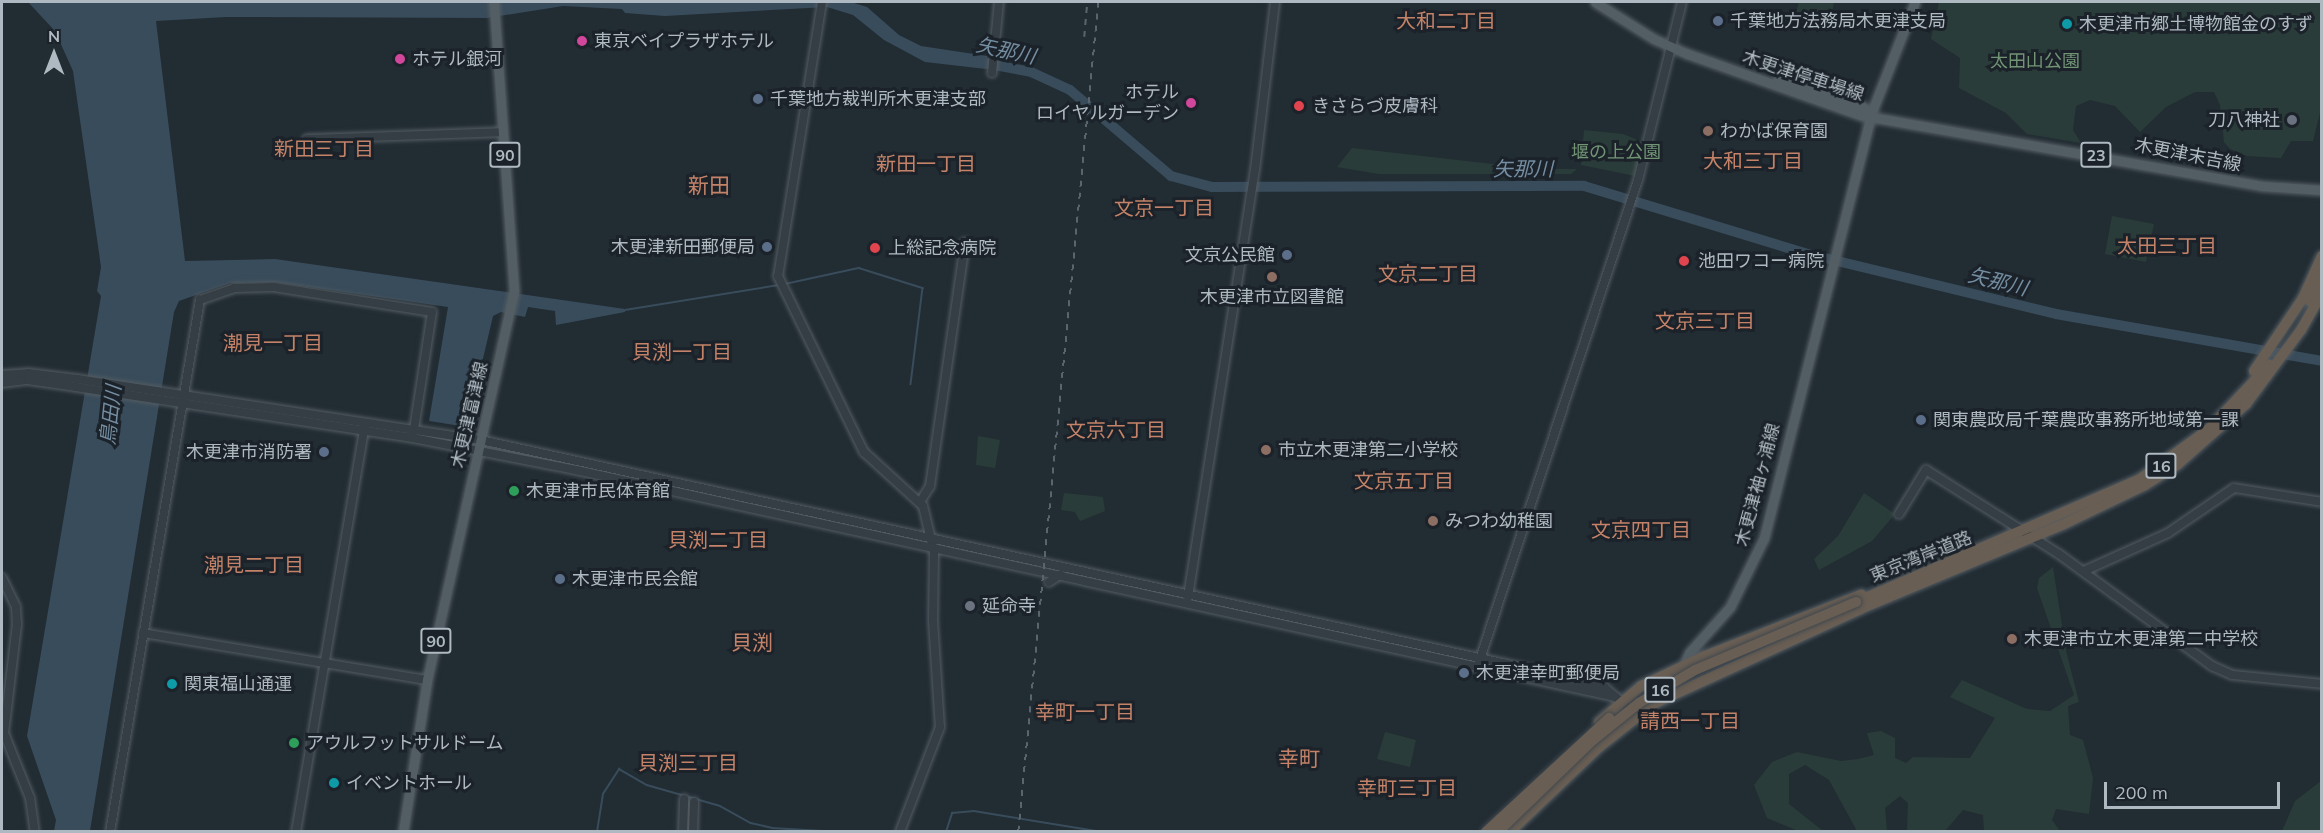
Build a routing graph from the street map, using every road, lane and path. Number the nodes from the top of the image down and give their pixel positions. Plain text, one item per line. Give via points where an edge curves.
1 (494, 2) edge
2 (999, 2) edge
3 (1275, 2) edge
4 (1595, 2) edge
5 (1605, 2) edge
6 (1682, 2) edge
7 (1915, 2) edge
8 (822, 5) edge
9 (1672, 44) junction
10 (992, 74) dead end
11 (1871, 114) junction
12 (503, 132) junction
13 (307, 140) dead end
14 (2322, 190) edge
15 (965, 242) dead end
16 (2322, 256) edge
17 (2322, 277) edge
18 (2322, 293) edge
19 (2322, 309) edge
20 (2275, 362) junction
21 (2, 375) edge
22 (2, 383) edge
23 (76, 383) junction
24 (182, 399) junction
25 (364, 428) junction
26 (2211, 432) junction
27 (413, 435) junction
28 (481, 440) junction
29 (478, 452) junction
30 (920, 502) junction
31 (2322, 502) edge
32 (1899, 514) dead end
33 (2027, 535) junction
34 (932, 542) junction
35 (1031, 550) dead end
36 (1054, 553) dead end
37 (1016, 555) junction
38 (1023, 565) junction
39 (1060, 565) junction
40 (2084, 572) junction
41 (1062, 573) junction
42 (1030, 575) dead end
43 (2, 578) edge
44 (1049, 582) dead end
45 (1896, 585) junction
46 (1190, 593) junction
47 (1186, 603) junction
48 (143, 633) junction
49 (1479, 661) junction
50 (324, 663) junction
51 (1682, 667) junction
52 (427, 680) junction
53 (2322, 684) edge
54 (1681, 690) junction
55 (1653, 694) junction
56 (1622, 699) junction
57 (1632, 720) junction
58 (684, 799) dead end
59 (694, 802) dead end
60 (35, 831) edge
61 (110, 831) edge
62 (296, 831) edge
63 (402, 831) edge
64 (683, 831) edge
65 (693, 831) edge
66 (900, 831) edge
67 (1484, 831) edge
68 (1498, 831) edge
69 (1510, 831) edge

1 - 12 main road, 木更津富津線 / 90
2 - 10 street
3 - 46 street via 1252,196
4 - 9 main road, 木更津停車場線
5 - 9 main road, 木更津停車場線
6 - 9 street
7 - 11 main road
8 - 30 street via 787,205 780,285 864,452
9 - 11 main road, 木更津停車場線 via 1860,115
9 - 49 street via 1629,209
11 - 14 main road, 木更津末吉線 / 23 via 2241,183
11 - 51 main road, 木更津袖ヶ浦線 via 1764,538 1730,607 1689,652
12 - 13 street
12 - 28 main road, 木更津富津線 / 90 via 514,291
15 - 30 street via 930,486
16 - 20 highway, 16 via 2303,298 2280,334
17 - 20 highway, 東京湾岸道路 / 16
18 - 20 highway, 東京湾岸道路 / 16
19 - 20 highway, 16 via 2303,339
20 - 26 highway, 東京湾岸道路 / 16 via 2246,404
20 - 26 highway, 16 via 2209,421
21 - 23 street via 28,373
22 - 23 street
23 - 24 street
24 - 25 street
24 - 27 street via 198,303 229,289 274,287 418,309 434,315
24 - 48 street
25 - 27 street
25 - 50 street
26 - 33 highway, 東京湾岸道路 / 16 via 2140,479
27 - 28 street
27 - 29 street
28 - 29 main road, 木更津富津線 / 90
28 - 34 street
29 - 34 street
29 - 52 main road, 木更津富津線 / 90
30 - 34 street
31 - 40 street via 2234,488 2168,533
32 - 33 street via 1926,470
33 - 40 street
33 - 45 highway, 東京湾岸道路 / 16
33 - 54 highway, 東京湾岸道路 / 16
34 - 37 street
34 - 38 street
34 - 66 street via 940,727
35 - 37 street via 1028,555
36 - 39 street
37 - 39 street
38 - 41 street
38 - 42 street
39 - 46 street
40 - 53 street via 2212,666 2232,675
41 - 44 street
41 - 47 street
43 - 60 street via 16,607 17,624 4,734 30,798
45 - 51 highway, 16 via 1841,601
45 - 55 highway, 東京湾岸道路 / 16, bridge via 1695,670
46 - 47 street
46 - 49 street
47 - 49 street
48 - 50 street
48 - 61 street
49 - 56 street
50 - 52 street
50 - 62 street
51 - 54 main road
51 - 56 highway, 16
52 - 63 main road, 木更津富津線 / 90
54 - 57 highway, 東京湾岸道路 / 16
55 - 67 highway, 16, bridge via 1636,699 1594,729
55 - 68 highway, 東京湾岸道路 / 16, bridge via 1611,724
56 - 57 street
56 - 67 highway, 16
57 - 69 highway, 東京湾岸道路 / 16
58 - 64 street
59 - 65 street

